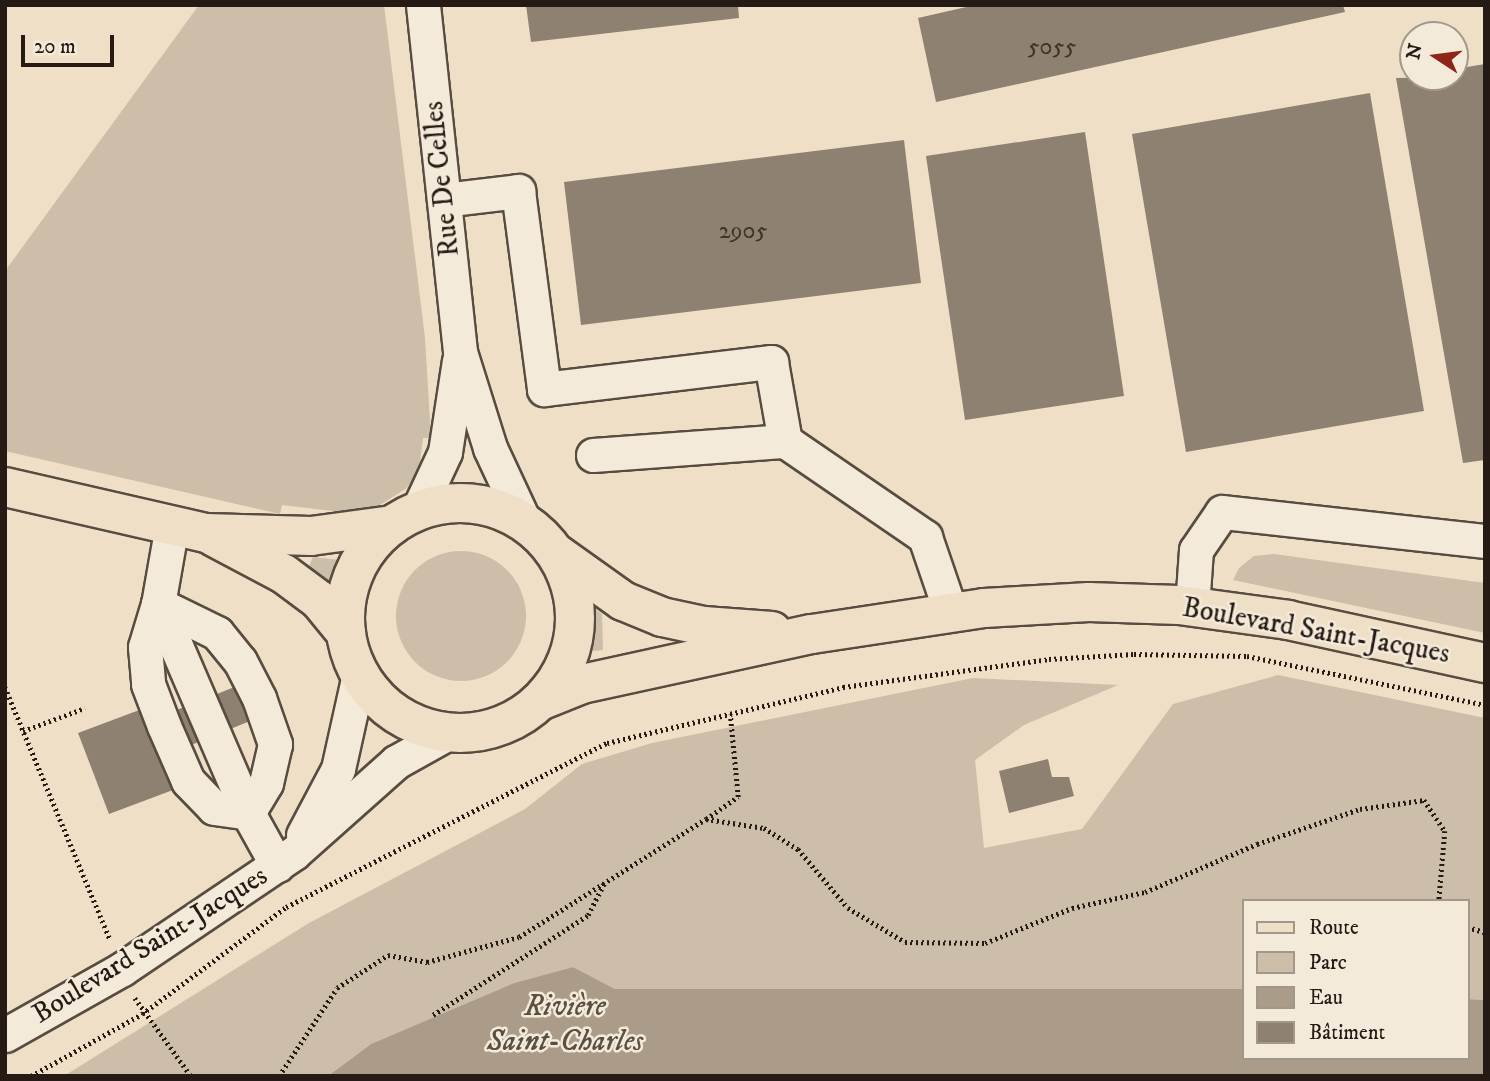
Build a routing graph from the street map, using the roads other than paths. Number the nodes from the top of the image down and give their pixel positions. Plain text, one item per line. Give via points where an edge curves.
1 (423, 5) edge
2 (444, 200) junction
3 (460, 352) junction
4 (785, 441) junction
5 (593, 454) dead end
6 (5, 486) edge
7 (405, 518) junction
8 (524, 521) junction
9 (189, 529) junction
10 (1485, 541) edge
11 (556, 554) junction
12 (158, 604) junction
13 (1192, 607) junction
14 (951, 613) junction
15 (346, 633) junction
16 (812, 634) junction
17 (1485, 663) edge
18 (359, 674) junction
19 (540, 702) junction
20 (448, 733) junction
21 (248, 813) junction
22 (286, 859) junction
23 (5, 1035) edge

1 - 2 street, Rue De Celles
2 - 3 street, Rue De Celles
2 - 4 street via 518,191 544,389 771,362
3 - 7 street, Rue De Celles via 445,452
3 - 8 street, Rue De Celles via 490,448
4 - 5 street
4 - 14 street via 925,537
6 - 9 main road
7 - 8 main road via 462,502 501,509
7 - 9 main road via 311,536
7 - 15 main road via 361,559 350,585
8 - 11 main road
9 - 12 street
9 - 15 main road via 284,574 319,600
10 - 13 street via 1222,512 1196,550
11 - 16 main road, Boulevard Saint-Jacques via 623,601 662,617 704,626
11 - 19 main road via 570,583 575,615 572,647 560,677
12 - 21 street via 145,647 148,684 173,748 188,781 214,808
12 - 21 street via 217,633 240,661 259,698 275,744 266,783
13 - 14 main road, Boulevard Saint-Jacques via 1089,602
13 - 17 main road, Boulevard Saint-Jacques via 1288,620
14 - 16 main road, Boulevard Saint-Jacques
15 - 18 main road
16 - 19 main road, Boulevard Saint-Jacques via 582,684
18 - 20 main road via 396,714
18 - 22 street, Boulevard Saint-Jacques via 338,769
19 - 20 main road via 513,721 481,732
20 - 22 street, Boulevard Saint-Jacques via 396,762
21 - 22 street
22 - 23 street, Boulevard Saint-Jacques via 122,970

